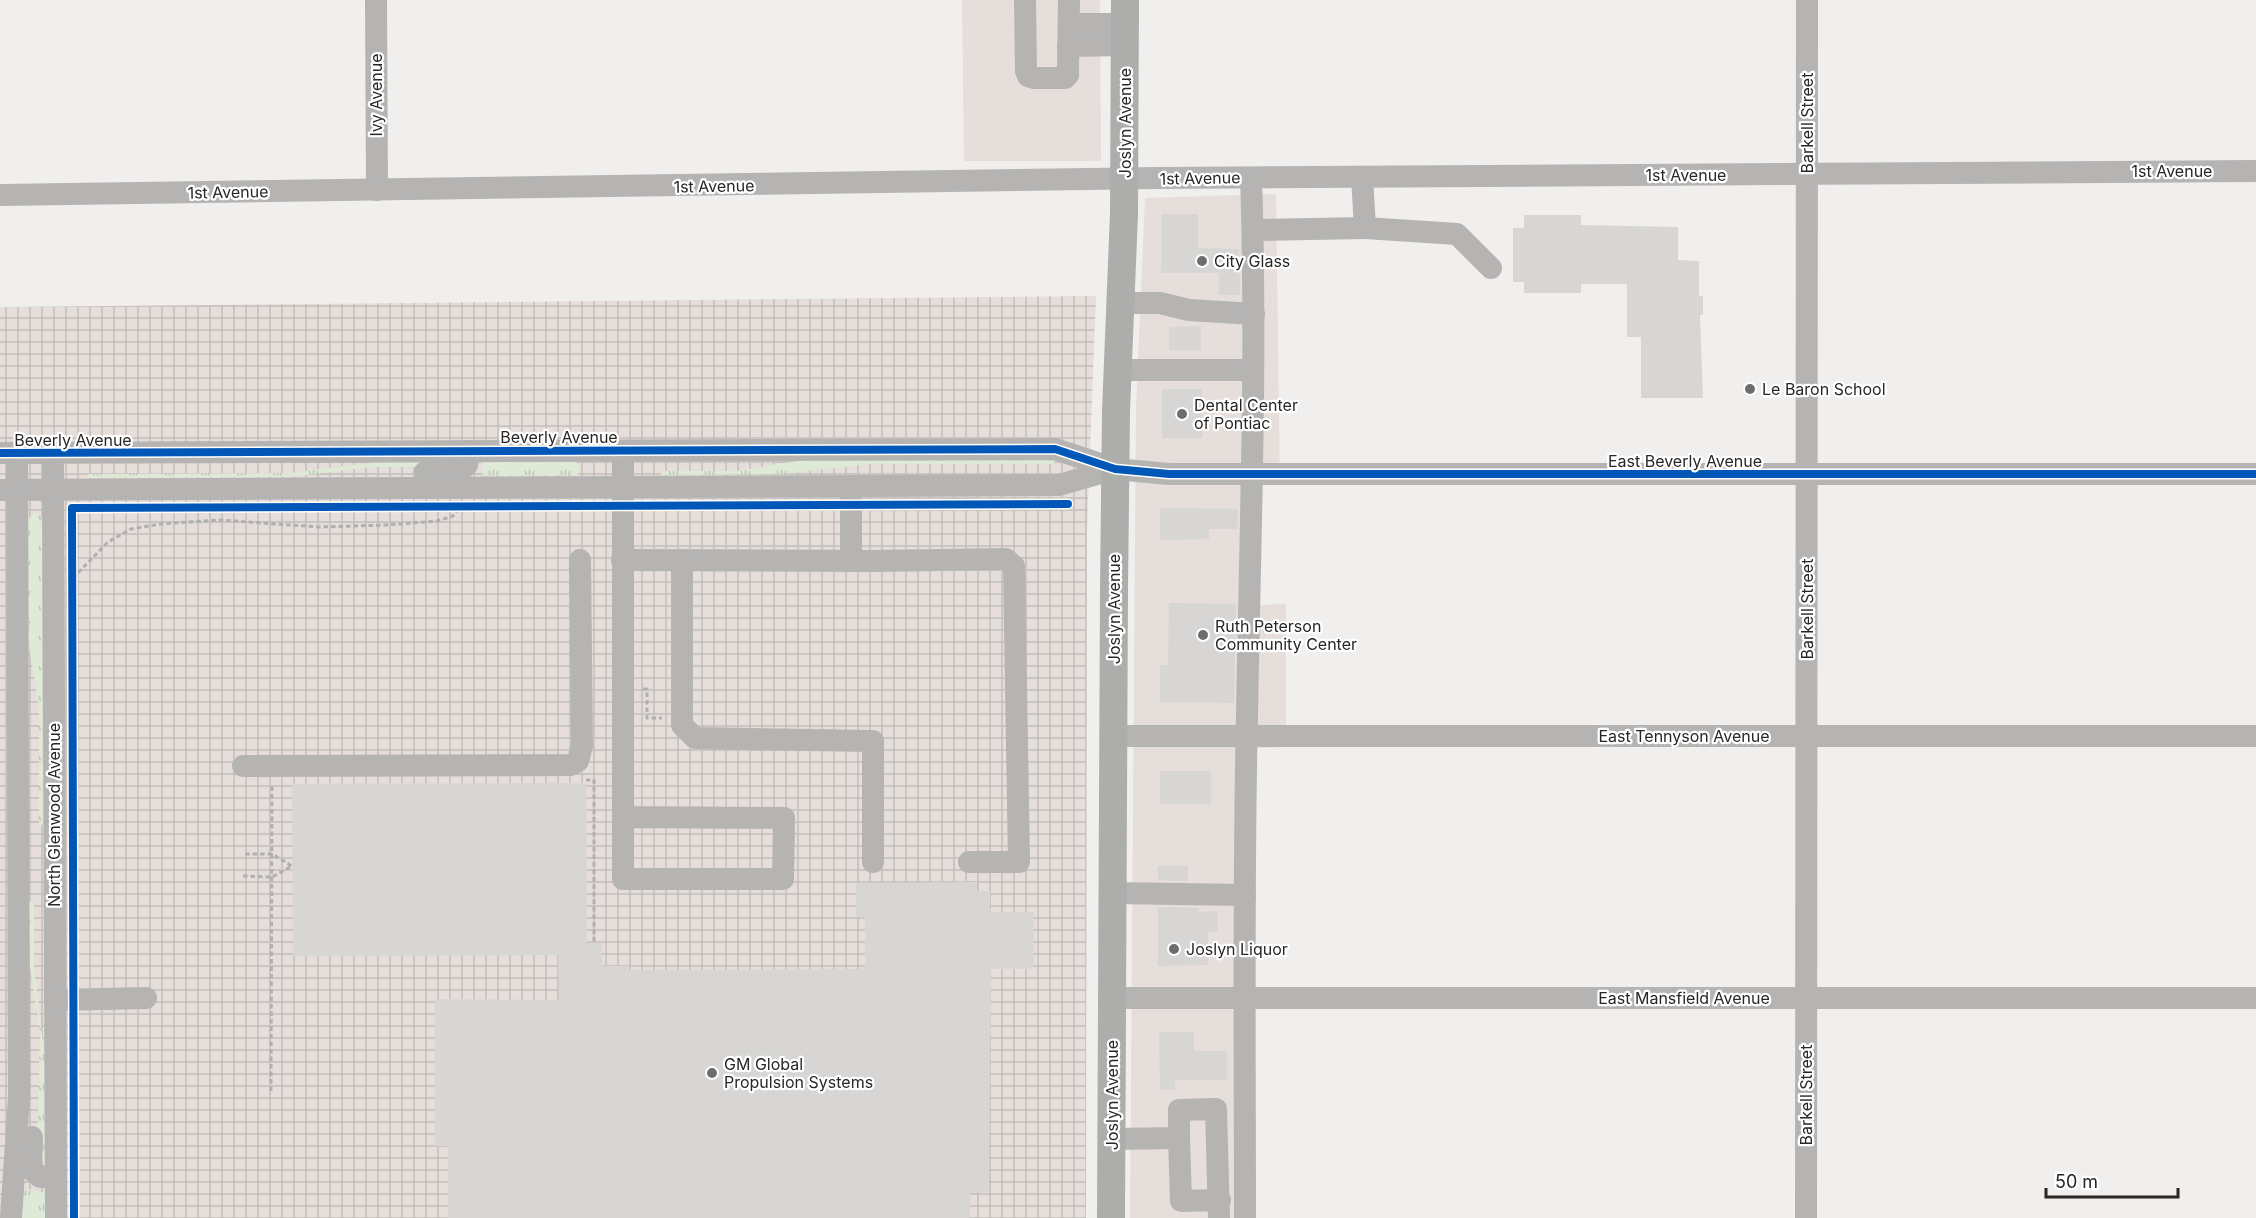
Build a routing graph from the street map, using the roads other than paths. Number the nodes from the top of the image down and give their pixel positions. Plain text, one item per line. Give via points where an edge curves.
1 (376, 0) edge
2 (1025, 0) edge
3 (1069, 0) edge
4 (1807, 0) edge
5 (1125, 23) edge
6 (1068, 35) junction
7 (2256, 171) edge
8 (1807, 174) junction
9 (1362, 177) junction
10 (1251, 178) junction
11 (1125, 180) junction
12 (377, 190) junction
13 (0, 195) edge
14 (1365, 228) junction
15 (1262, 230) dead end
16 (1491, 268) dead end
17 (1120, 303) junction
18 (1254, 314) junction
19 (1118, 370) junction
20 (1253, 370) junction
21 (623, 450) junction
22 (469, 451) junction
23 (8, 453) edge
24 (53, 453) junction
25 (1115, 470) junction
26 (1252, 474) junction
27 (1807, 474) junction
28 (2256, 474) edge
29 (851, 486) junction
30 (623, 487) junction
31 (53, 489) junction
32 (284, 489) junction
33 (8, 490) edge
34 (580, 560) dead end
35 (622, 560) junction
36 (682, 560) junction
37 (851, 561) junction
38 (1113, 736) junction
39 (1246, 736) junction
40 (1807, 736) junction
41 (2256, 736) edge
42 (243, 766) dead end
43 (623, 817) junction
44 (873, 862) dead end
45 (969, 862) dead end
46 (1112, 893) junction
47 (1245, 895) junction
48 (19, 969) junction
49 (146, 998) dead end
50 (1112, 998) junction
51 (1245, 998) junction
52 (1806, 998) junction
53 (2256, 998) edge
54 (55, 1000) junction
55 (1179, 1138) junction
56 (1112, 1139) junction
57 (56, 1177) junction
58 (1220, 1209) edge
59 (11, 1218) edge
60 (56, 1218) edge
61 (1111, 1218) edge
62 (1245, 1218) edge
63 (1806, 1218) edge

1 - 12 street, Ivy Avenue
2 - 6 street via 1028,76 1068,75
3 - 6 street
4 - 8 street, Barkell Street
5 - 6 street
5 - 11 main road, Joslyn Avenue
7 - 8 street, 1st Avenue
8 - 9 street, 1st Avenue
8 - 27 street, Barkell Street
9 - 10 street, 1st Avenue
9 - 14 street
10 - 11 street, 1st Avenue
10 - 18 street
11 - 12 street, 1st Avenue
11 - 17 main road, Joslyn Avenue
12 - 13 street, 1st Avenue
14 - 15 street
14 - 16 street via 1457,234
17 - 18 street via 1160,303 1189,310
17 - 19 main road, Joslyn Avenue
18 - 20 street
19 - 20 street
19 - 25 main road, Joslyn Avenue
20 - 26 street
21 - 22 street, Beverly Avenue
21 - 25 street, Beverly Avenue via 1054,449
21 - 30 street
22 - 24 street, Beverly Avenue
22 - 32 street via 467,465 460,471 377,473
23 - 24 street, Beverly Avenue
23 - 33 street
24 - 31 street, North Glenwood Avenue
25 - 26 street, East Beverly Avenue
25 - 29 street via 1059,485
25 - 38 main road, Joslyn Avenue
26 - 27 street, East Beverly Avenue
26 - 39 street
27 - 28 street, East Beverly Avenue
27 - 40 street, Barkell Street
29 - 30 street
29 - 37 street
30 - 32 street
30 - 35 street
31 - 32 street
31 - 33 street
31 - 54 street, North Glenwood Avenue
33 - 48 street
34 - 42 street via 582,746 578,761 571,765
35 - 36 street
35 - 43 street
36 - 37 street
36 - 44 street via 682,725 695,738 873,741
37 - 45 street via 1006,559 1014,566 1019,862
38 - 39 street, East Tennyson Avenue
38 - 46 main road, Joslyn Avenue
39 - 40 street, East Tennyson Avenue
39 - 47 street
40 - 41 street, East Tennyson Avenue
40 - 52 street, Barkell Street
43 - 43 street via 623,879 783,879 784,818
46 - 47 street
46 - 50 main road, Joslyn Avenue
47 - 51 street
48 - 57 street via 34,1033 30,1165 40,1177
48 - 59 street via 17,1136
49 - 54 street
50 - 51 street, East Mansfield Avenue
50 - 56 main road, Joslyn Avenue
51 - 52 street, East Mansfield Avenue
51 - 62 street
52 - 53 street, East Mansfield Avenue
52 - 63 street, Barkell Street
54 - 57 street, North Glenwood Avenue
55 - 56 street
55 - 58 street via 1181,1201
55 - 58 street via 1179,1110 1216,1109
56 - 61 main road, Joslyn Avenue
57 - 60 street, North Glenwood Avenue

